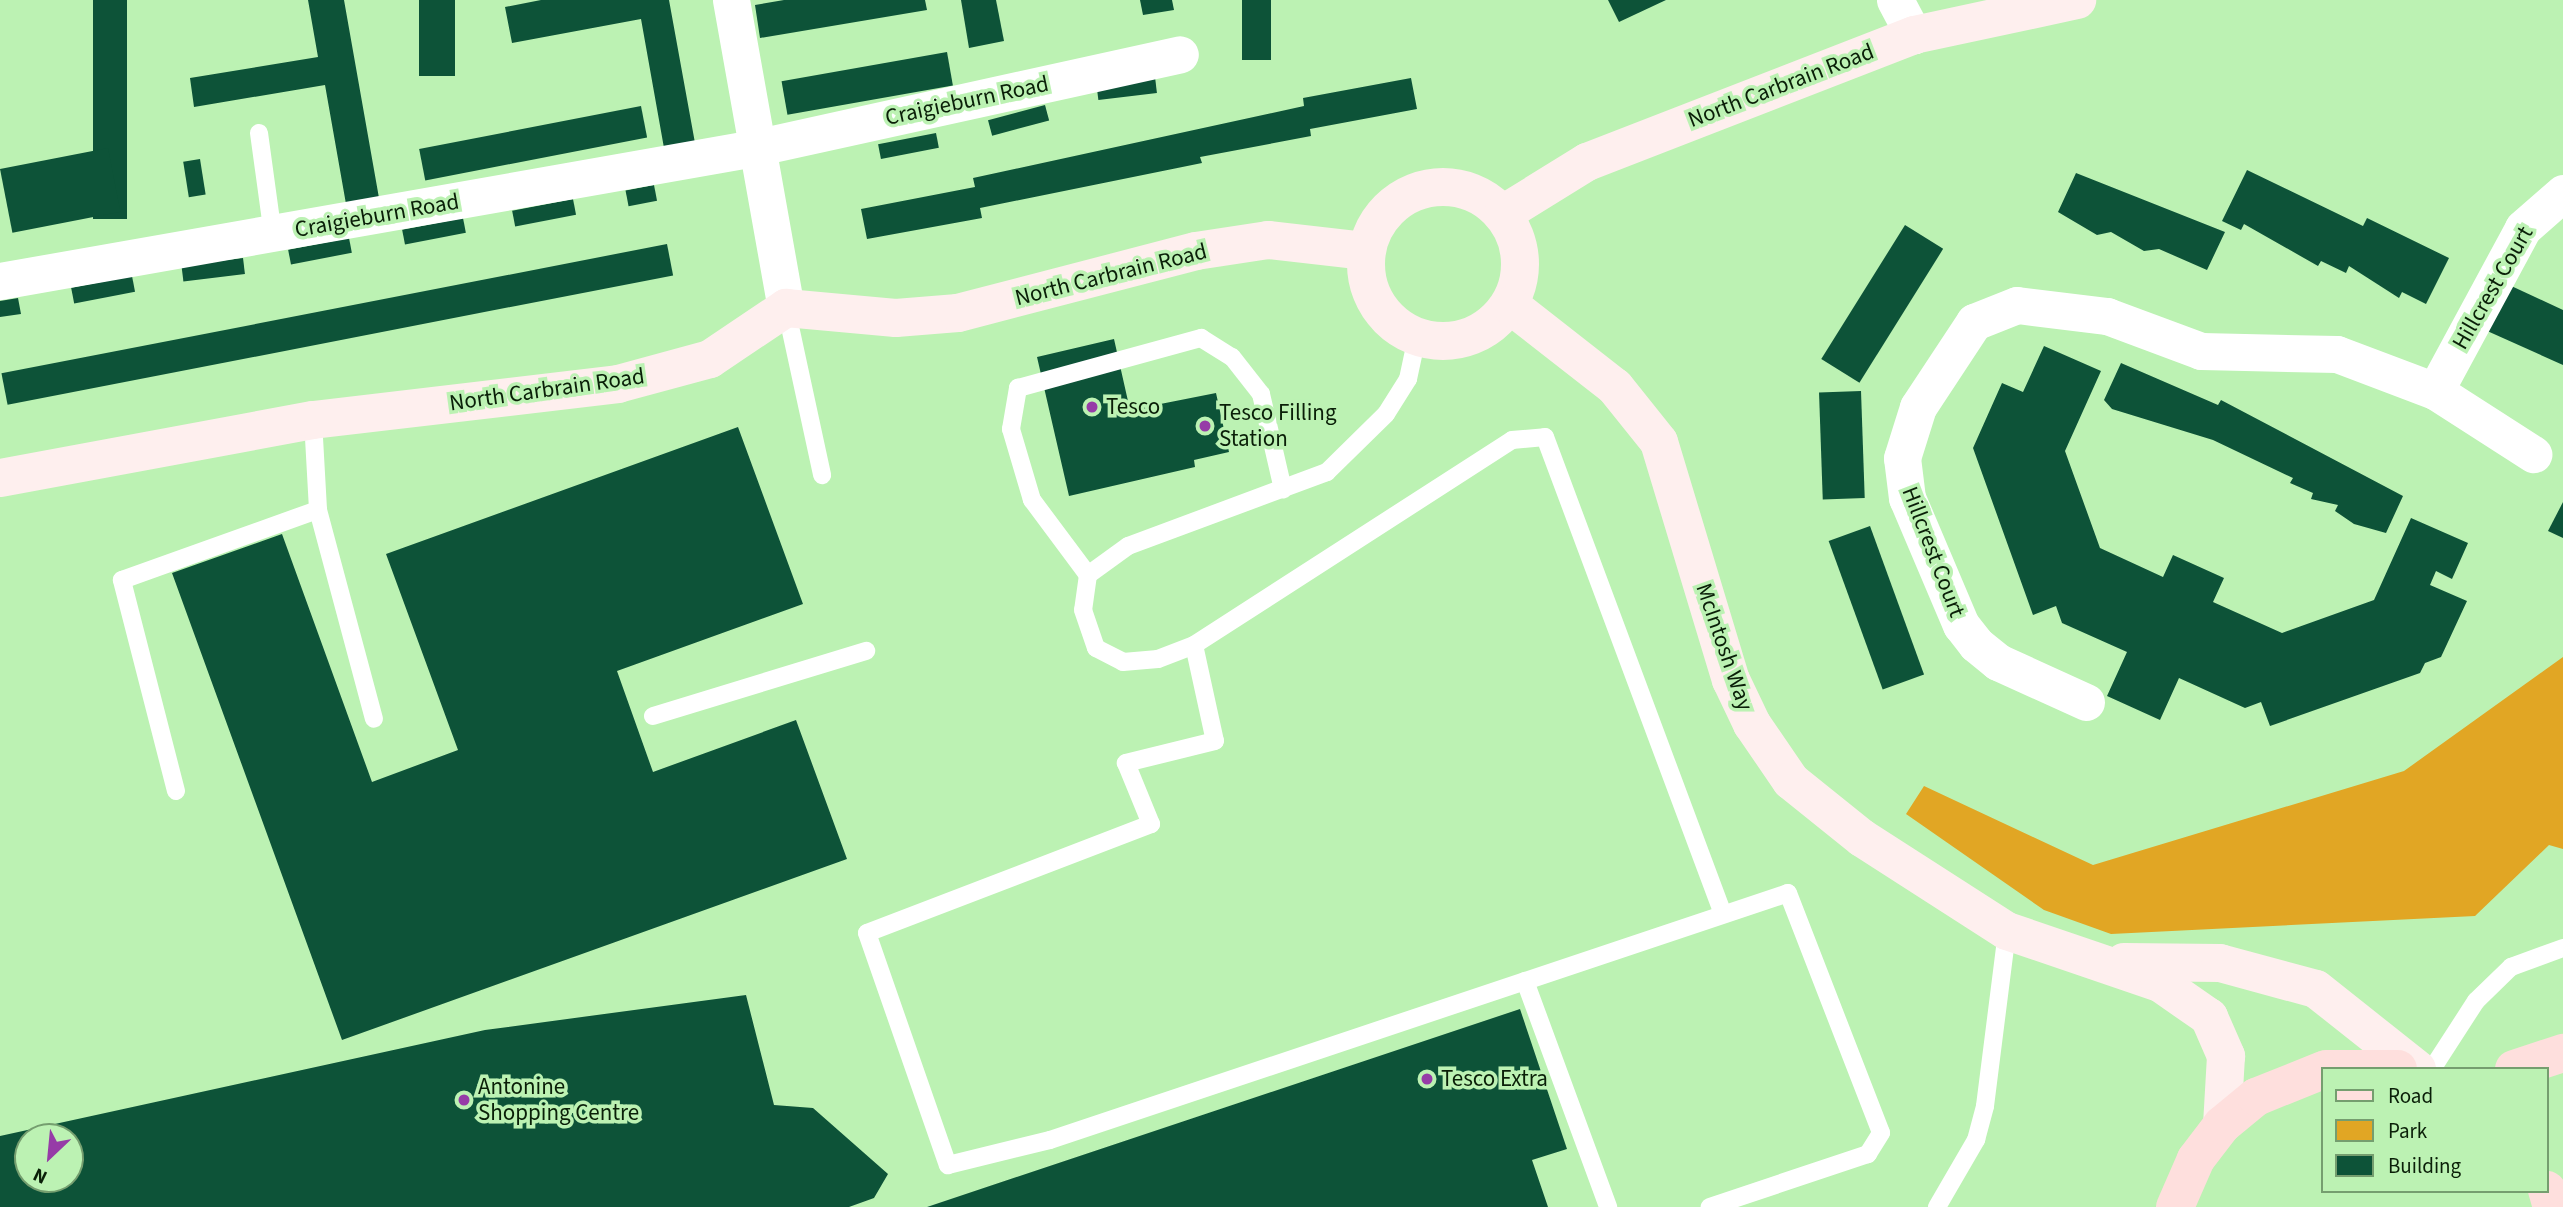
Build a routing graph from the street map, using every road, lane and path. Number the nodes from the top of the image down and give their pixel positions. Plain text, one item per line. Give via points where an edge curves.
1 (731, 0) edge
2 (1895, 0) edge
3 (2076, 0) edge
4 (1914, 35) junction
5 (1180, 54) dead end
6 (259, 133) dead end
7 (754, 148) junction
8 (2563, 193) edge
9 (1503, 214) junction
10 (273, 236) junction
11 (1366, 251) junction
12 (0, 281) edge
13 (1510, 306) junction
14 (786, 308) junction
15 (1417, 337) junction
16 (2435, 391) junction
17 (313, 420) junction
18 (2533, 454) dead end
19 (822, 475) dead end
20 (0, 478) edge
21 (1283, 489) junction
22 (318, 510) junction
23 (1088, 575) junction
24 (1194, 645) junction
25 (866, 651) dead end
26 (2086, 702) dead end
27 (653, 716) dead end
28 (374, 719) dead end
29 (176, 791) dead end
30 (1723, 914) junction
31 (2007, 931) junction
32 (2563, 948) edge
33 (2090, 963) junction
34 (1525, 981) junction
35 (2563, 1053) edge
36 (2415, 1067) edge
37 (2432, 1067) edge
38 (2520, 1067) edge
39 (2322, 1070) edge
40 (2222, 1125) junction
41 (2175, 1204) edge
42 (1608, 1207) edge
43 (1710, 1207) edge
44 (1937, 1207) edge

1 - 7 street
2 - 4 street
3 - 4 street, North Carbrain Road
4 - 9 street, North Carbrain Road via 1587,162
5 - 7 street, Craigieburn Road
6 - 10 lane
7 - 10 street, Craigieburn Road
7 - 14 street
8 - 16 street, Hillcrest Court via 2523,228
9 - 11 street via 1460,188 1423,190 1390,207
9 - 13 street via 1521,259
10 - 12 street, Craigieburn Road
11 - 14 street, North Carbrain Road via 1268,240 1208,249 958,313 896,318
11 - 15 street via 1371,294 1390,320
13 - 15 street via 1469,338 1442,343
13 - 31 street, McIntosh Way via 1615,387 1659,442 1731,680 1752,724 1791,781 1861,838
14 - 17 street, North Carbrain Road via 710,359 618,384
14 - 19 lane
15 - 21 lane via 1408,379 1387,414 1327,471
16 - 18 street, Hillcrest Court
16 - 26 street, Hillcrest Court via 2337,354 2201,351 2107,316 2017,305 1974,322 1918,407 1902,458 1908,498 1961,625 1976,644 1998,662
17 - 20 street, North Carbrain Road
17 - 22 lane
21 - 23 lane via 1128,547
21 - 23 lane via 1261,394 1232,357 1201,338 1018,388 1012,429 1032,500
22 - 28 lane
22 - 29 lane via 122,580
23 - 24 lane via 1083,610 1096,648 1123,662 1158,659
24 - 30 lane via 1512,440 1545,437
24 - 34 lane via 1215,741 1126,763 1151,824 867,933 948,1165 1050,1140
25 - 27 lane
30 - 34 lane
30 - 43 lane via 1788,893 1881,1133 1868,1154
31 - 33 street, McIntosh Way
31 - 44 lane via 1985,1106 1976,1140
32 - 37 lane via 2511,967 2476,1001
33 - 36 street, McIntosh Way via 2220,963 2276,975 2348,1008
33 - 40 street, McIntosh Way via 2160,983 2209,1017 2226,1056
34 - 42 lane
35 - 38 main road
39 - 40 main road via 2256,1097
40 - 41 main road

